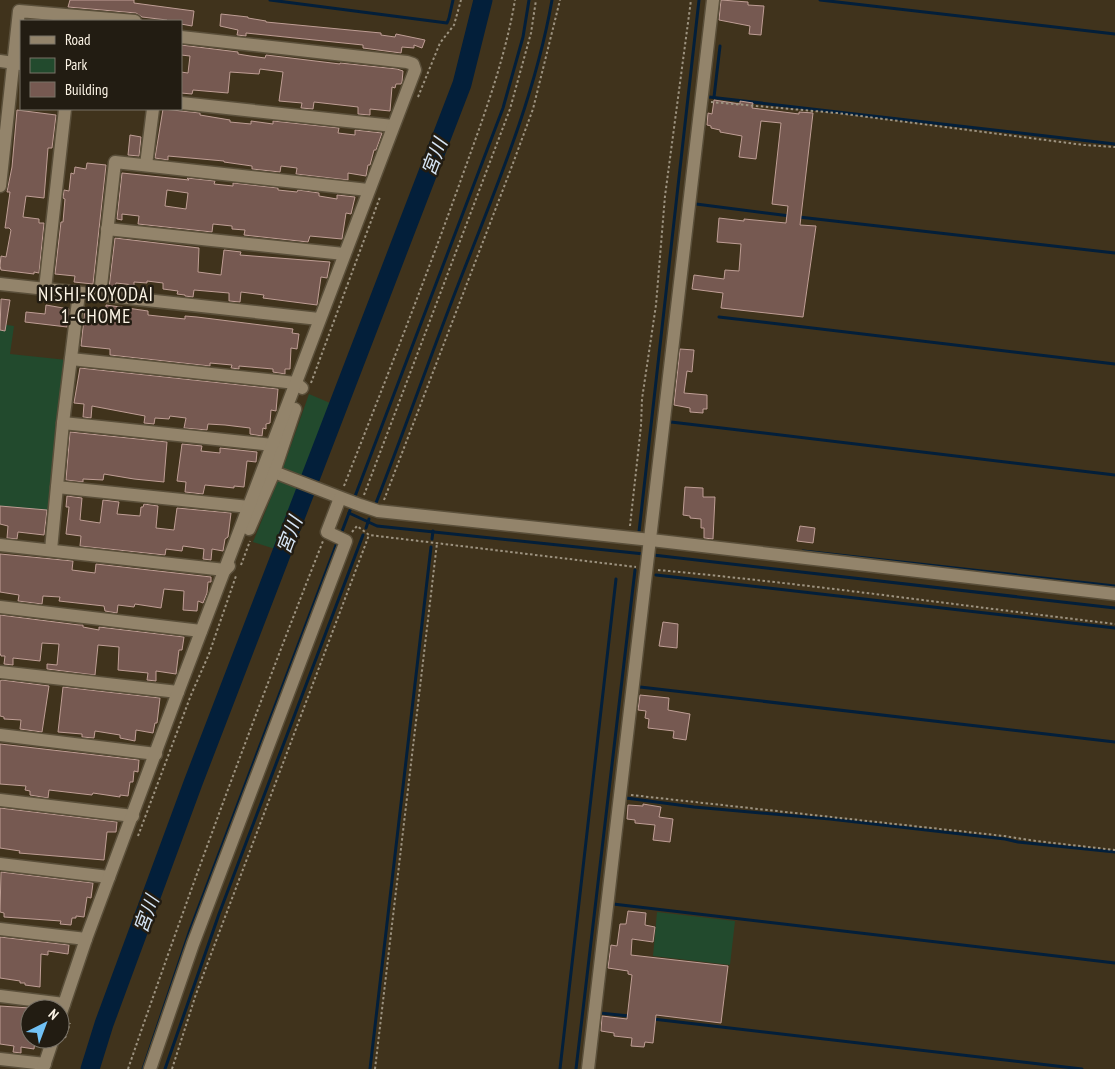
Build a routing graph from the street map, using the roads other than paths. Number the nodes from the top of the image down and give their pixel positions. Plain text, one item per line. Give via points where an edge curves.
1 (713, 0) edge
2 (123, 20) edge
3 (182, 37) edge
4 (0, 61) edge
5 (18, 63) edge
6 (182, 103) edge
7 (4, 110) edge
8 (65, 110) edge
9 (152, 110) edge
10 (393, 126) junction
11 (146, 165) junction
12 (0, 186) edge
13 (368, 190) junction
14 (107, 229) junction
15 (344, 254) junction
16 (0, 284) edge
17 (45, 290) junction
18 (79, 293) junction
19 (100, 295) junction
20 (319, 319) junction
21 (71, 359) junction
22 (296, 383) junction
23 (63, 423) junction
24 (273, 445) junction
25 (276, 473) junction
26 (57, 487) junction
27 (349, 501) junction
28 (249, 507) junction
29 (0, 545) edge
30 (51, 550) junction
31 (649, 555) junction
32 (225, 570) junction
33 (1115, 594) edge
34 (0, 607) edge
35 (201, 631) junction
36 (0, 672) edge
37 (178, 692) junction
38 (0, 735) edge
39 (156, 754) junction
40 (0, 800) edge
41 (133, 816) junction
42 (0, 864) edge
43 (109, 877) junction
44 (0, 929) edge
45 (86, 939) junction
46 (0, 996) edge
47 (69, 999) edge
48 (20, 1002) edge
49 (54, 1049) edge
50 (0, 1059) edge
51 (44, 1067) edge
52 (150, 1069) edge
53 (588, 1069) edge

1 - 31 street
2 - 5 street via 19,11
3 - 10 street via 413,64 415,70
4 - 5 street
5 - 7 street
6 - 10 street
7 - 12 street
8 - 17 street
9 - 11 street
10 - 13 street
11 - 13 street
11 - 14 street via 115,162
13 - 15 street
14 - 15 street
14 - 19 street
15 - 20 street
16 - 17 street
17 - 18 street
18 - 19 street
18 - 21 street
19 - 20 street
20 - 22 street
21 - 22 street
21 - 23 street
22 - 24 street
22 - 25 street via 302,388
23 - 24 street
23 - 26 street
24 - 28 street
25 - 27 street
25 - 32 street via 239,554
26 - 28 street
26 - 30 street
27 - 31 street via 378,511 630,538
27 - 52 street
28 - 32 street
29 - 30 street
30 - 32 street
31 - 33 street
31 - 53 street
32 - 35 street
34 - 35 street
35 - 37 street
36 - 37 street
37 - 39 street
38 - 39 street
39 - 41 street
40 - 41 street
41 - 43 street
42 - 43 street
43 - 45 street
44 - 45 street
45 - 47 street
46 - 48 street
49 - 51 street
50 - 51 street

